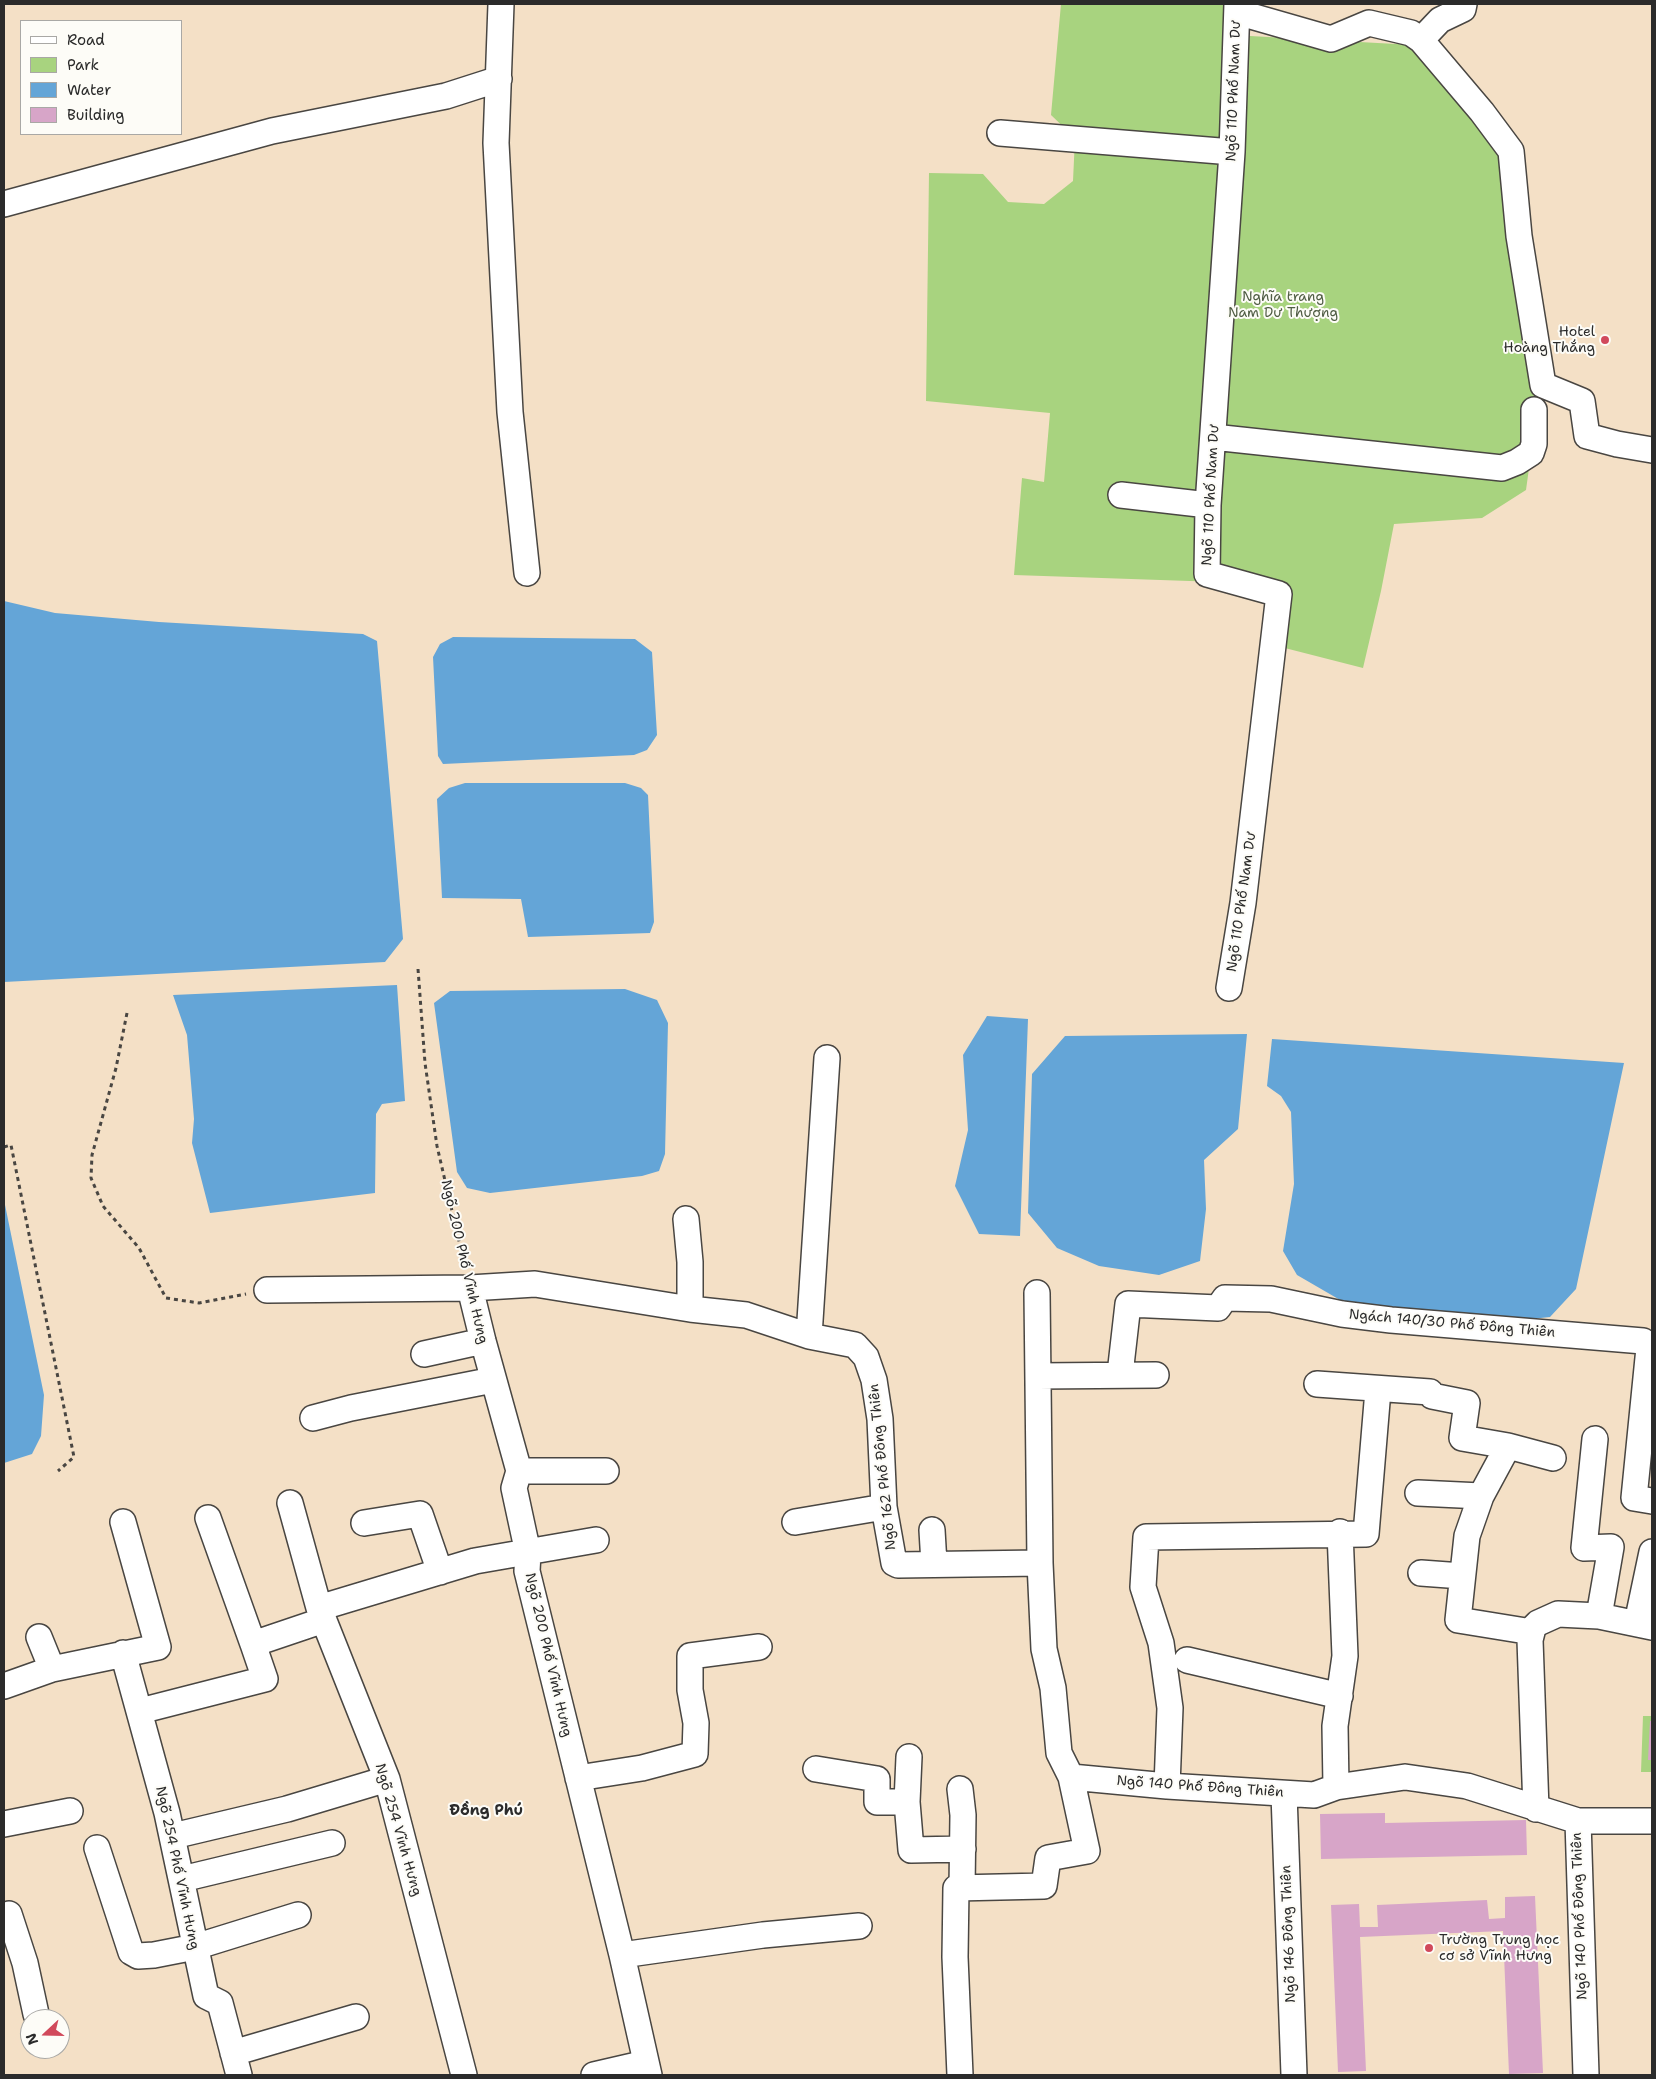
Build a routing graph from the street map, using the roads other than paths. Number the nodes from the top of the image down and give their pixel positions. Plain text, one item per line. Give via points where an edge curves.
1 (501, 4) edge
2 (1464, 4) edge
3 (1237, 8) edge
4 (1420, 40) junction
5 (499, 79) junction
6 (1000, 133) dead end
7 (1232, 152) junction
8 (4, 204) edge
9 (1534, 410) dead end
10 (1213, 437) junction
11 (1652, 450) edge
12 (1121, 495) dead end
13 (1208, 505) junction
14 (527, 572) dead end
15 (1229, 988) dead end
16 (827, 1058) dead end
17 (686, 1219) dead end
18 (470, 1288) junction
19 (267, 1290) road end
20 (1037, 1293) dead end
21 (690, 1309) junction
22 (809, 1336) junction
23 (483, 1341) junction
24 (1650, 1343) edge
25 (424, 1354) dead end
26 (1120, 1374) junction
27 (1156, 1374) dead end
28 (1038, 1376) junction
29 (493, 1380) junction
30 (1317, 1384) dead end
31 (1378, 1390) junction
32 (313, 1418) dead end
33 (1595, 1439) dead end
34 (1508, 1446) junction
35 (1553, 1458) dead end
36 (606, 1470) dead end
37 (520, 1471) junction
38 (1418, 1493) dead end
39 (1481, 1496) junction
40 (1652, 1501) edge
41 (290, 1503) dead end
42 (884, 1507) junction
43 (208, 1518) dead end
44 (122, 1522) dead end
45 (795, 1522) dead end
46 (364, 1523) dead end
47 (932, 1530) dead end
48 (1340, 1532) junction
49 (596, 1540) dead end
50 (1652, 1552) edge
51 (528, 1553) junction
52 (1040, 1563) junction
53 (934, 1564) junction
54 (440, 1572) junction
55 (1421, 1574) dead end
56 (1462, 1576) junction
57 (322, 1614) junction
58 (1599, 1616) junction
59 (1645, 1625) edge
60 (1532, 1632) junction
61 (39, 1637) dead end
62 (253, 1644) junction
63 (759, 1647) dead end
64 (123, 1653) junction
65 (1187, 1660) dead end
66 (52, 1669) junction
67 (4, 1686) edge
68 (1340, 1696) junction
69 (140, 1711) junction
70 (909, 1757) dead end
71 (816, 1769) dead end
72 (1071, 1777) junction
73 (578, 1778) junction
74 (386, 1780) junction
75 (1167, 1786) junction
76 (1336, 1787) junction
77 (960, 1789) dead end
78 (1284, 1794) junction
79 (907, 1802) junction
80 (1536, 1809) junction
81 (70, 1811) dead end
82 (1578, 1821) junction
83 (1652, 1821) edge
84 (4, 1824) edge
85 (173, 1836) junction
86 (332, 1843) dead end
87 (97, 1848) dead end
88 (962, 1849) junction
89 (182, 1879) junction
90 (962, 1888) junction
91 (298, 1915) dead end
92 (4, 1916) edge
93 (859, 1926) dead end
94 (194, 1947) junction
95 (622, 1955) junction
96 (35, 2009) edge
97 (356, 2017) dead end
98 (236, 2064) edge
99 (647, 2069) edge
100 (464, 2075) edge
101 (594, 2075) edge
102 (960, 2075) edge
103 (1294, 2075) edge
104 (1586, 2075) edge

1 - 5 street
2 - 4 street via 1463,9 1440,20
3 - 4 street via 1331,39 1369,23 1411,33
3 - 7 street, Ngõ 110 Phố Nam Dư
4 - 11 street via 1511,151 1519,236 1543,385 1582,401 1587,436
5 - 8 street via 446,96 272,131
5 - 14 street via 496,143 510,412
6 - 7 street
7 - 10 street, Ngõ 110 Phố Nam Dư
9 - 10 street via 1531,454 1502,468
10 - 13 street, Ngõ 110 Phố Nam Dư
12 - 13 street
13 - 15 street, Ngõ 110 Phố Nam Dư via 1207,574 1279,594 1244,903
16 - 22 street
17 - 21 street
18 - 19 street, Ngõ 162 Phố Đông Thiên
18 - 21 street, Ngõ 162 Phố Đông Thiên via 534,1284
18 - 23 street, Ngõ 200 Phố Vĩnh Hưng
20 - 28 street
21 - 22 street, Ngõ 162 Phố Đông Thiên via 746,1315
22 - 42 street, Ngõ 162 Phố Đông Thiên via 855,1345 869,1364 880,1419
23 - 25 street
23 - 29 street, Ngõ 200 Phố Vĩnh Hưng
24 - 26 street, Ngách 140/30 Phố Đông Thiên via 1391,1320 1342,1314 1271,1299 1225,1298 1218,1308 1128,1304
24 - 40 street, Ngách 140/30 Phố Đông Thiên via 1634,1498
26 - 27 street
26 - 28 street
28 - 52 street
29 - 32 street
29 - 37 street, Ngõ 200 Phố Vĩnh Hưng
30 - 31 street
31 - 34 street via 1430,1392 1432,1396 1467,1403 1462,1438
31 - 48 street via 1366,1534
33 - 58 street via 1584,1548 1611,1547
34 - 35 street
34 - 39 street
36 - 37 street
37 - 51 street, Ngõ 200 Phố Vĩnh Hưng via 514,1488
38 - 39 street
39 - 56 street via 1467,1536
41 - 57 street, Ngõ 254 Vĩnh Hưng
42 - 45 street
42 - 53 street, Ngõ 162 Phố Đông Thiên via 894,1563
43 - 62 street
44 - 64 street via 158,1647
46 - 54 street via 420,1514
47 - 53 street
48 - 68 street via 1345,1656
48 - 75 street via 1146,1537 1143,1587 1161,1643 1170,1708
49 - 51 street
50 - 59 street
51 - 54 street via 475,1561
51 - 73 street, Ngõ 200 Phố Vĩnh Hưng via 527,1571
52 - 53 street, Ngõ 162 Phố Đông Thiên
52 - 72 street via 1044,1649 1059,1753
54 - 57 street
55 - 56 street
56 - 60 street via 1458,1620
57 - 62 street
57 - 74 street, Ngõ 254 Vĩnh Hưng
58 - 59 street
58 - 60 street via 1558,1614 1538,1622
60 - 80 street
61 - 66 street
62 - 69 street via 265,1678
63 - 73 street via 690,1656 690,1690 696,1723 695,1754 642,1768
64 - 66 street
64 - 69 street, Ngõ 254 Phố Vĩnh Hưng
65 - 68 street
66 - 67 street
68 - 76 street via 1335,1726
69 - 85 street, Ngõ 254 Phố Vĩnh Hưng
70 - 79 street
71 - 79 street via 877,1779 877,1802
72 - 75 street, Ngõ 140 Phố Đông Thiên
72 - 90 street via 1087,1851 1048,1858 1044,1886
73 - 95 street, Ngõ 200 Phố Vĩnh Hưng
74 - 85 street via 287,1809
74 - 100 street, Ngõ 254 Vĩnh Hưng
75 - 78 street, Ngõ 140 Phố Đông Thiên
76 - 78 street, Ngõ 140 Phố Đông Thiên via 1314,1795
76 - 80 street, Ngõ 140 Phố Đông Thiên via 1405,1777 1468,1786
77 - 88 street
78 - 103 street, Ngõ 146 Đông Thiên
79 - 88 street via 911,1850
80 - 82 street, Ngõ 140 Phố Đông Thiên
81 - 84 street
82 - 83 street
82 - 104 street, Ngõ 140 Phố Đông Thiên
85 - 89 street, Ngõ 254 Phố Vĩnh Hưng
86 - 89 street
87 - 94 street via 131,1952 138,1956 154,1955
88 - 90 street
89 - 94 street, Ngõ 254 Phố Vĩnh Hưng
90 - 102 street via 956,1888
91 - 94 street
92 - 96 street via 9,1914 25,1963
93 - 95 street via 763,1935
94 - 98 street, Ngõ 254 Phố Vĩnh Hưng via 206,1996 220,2003
95 - 99 street, Ngõ 200 Phố Vĩnh Hưng
97 - 98 street
99 - 101 street

